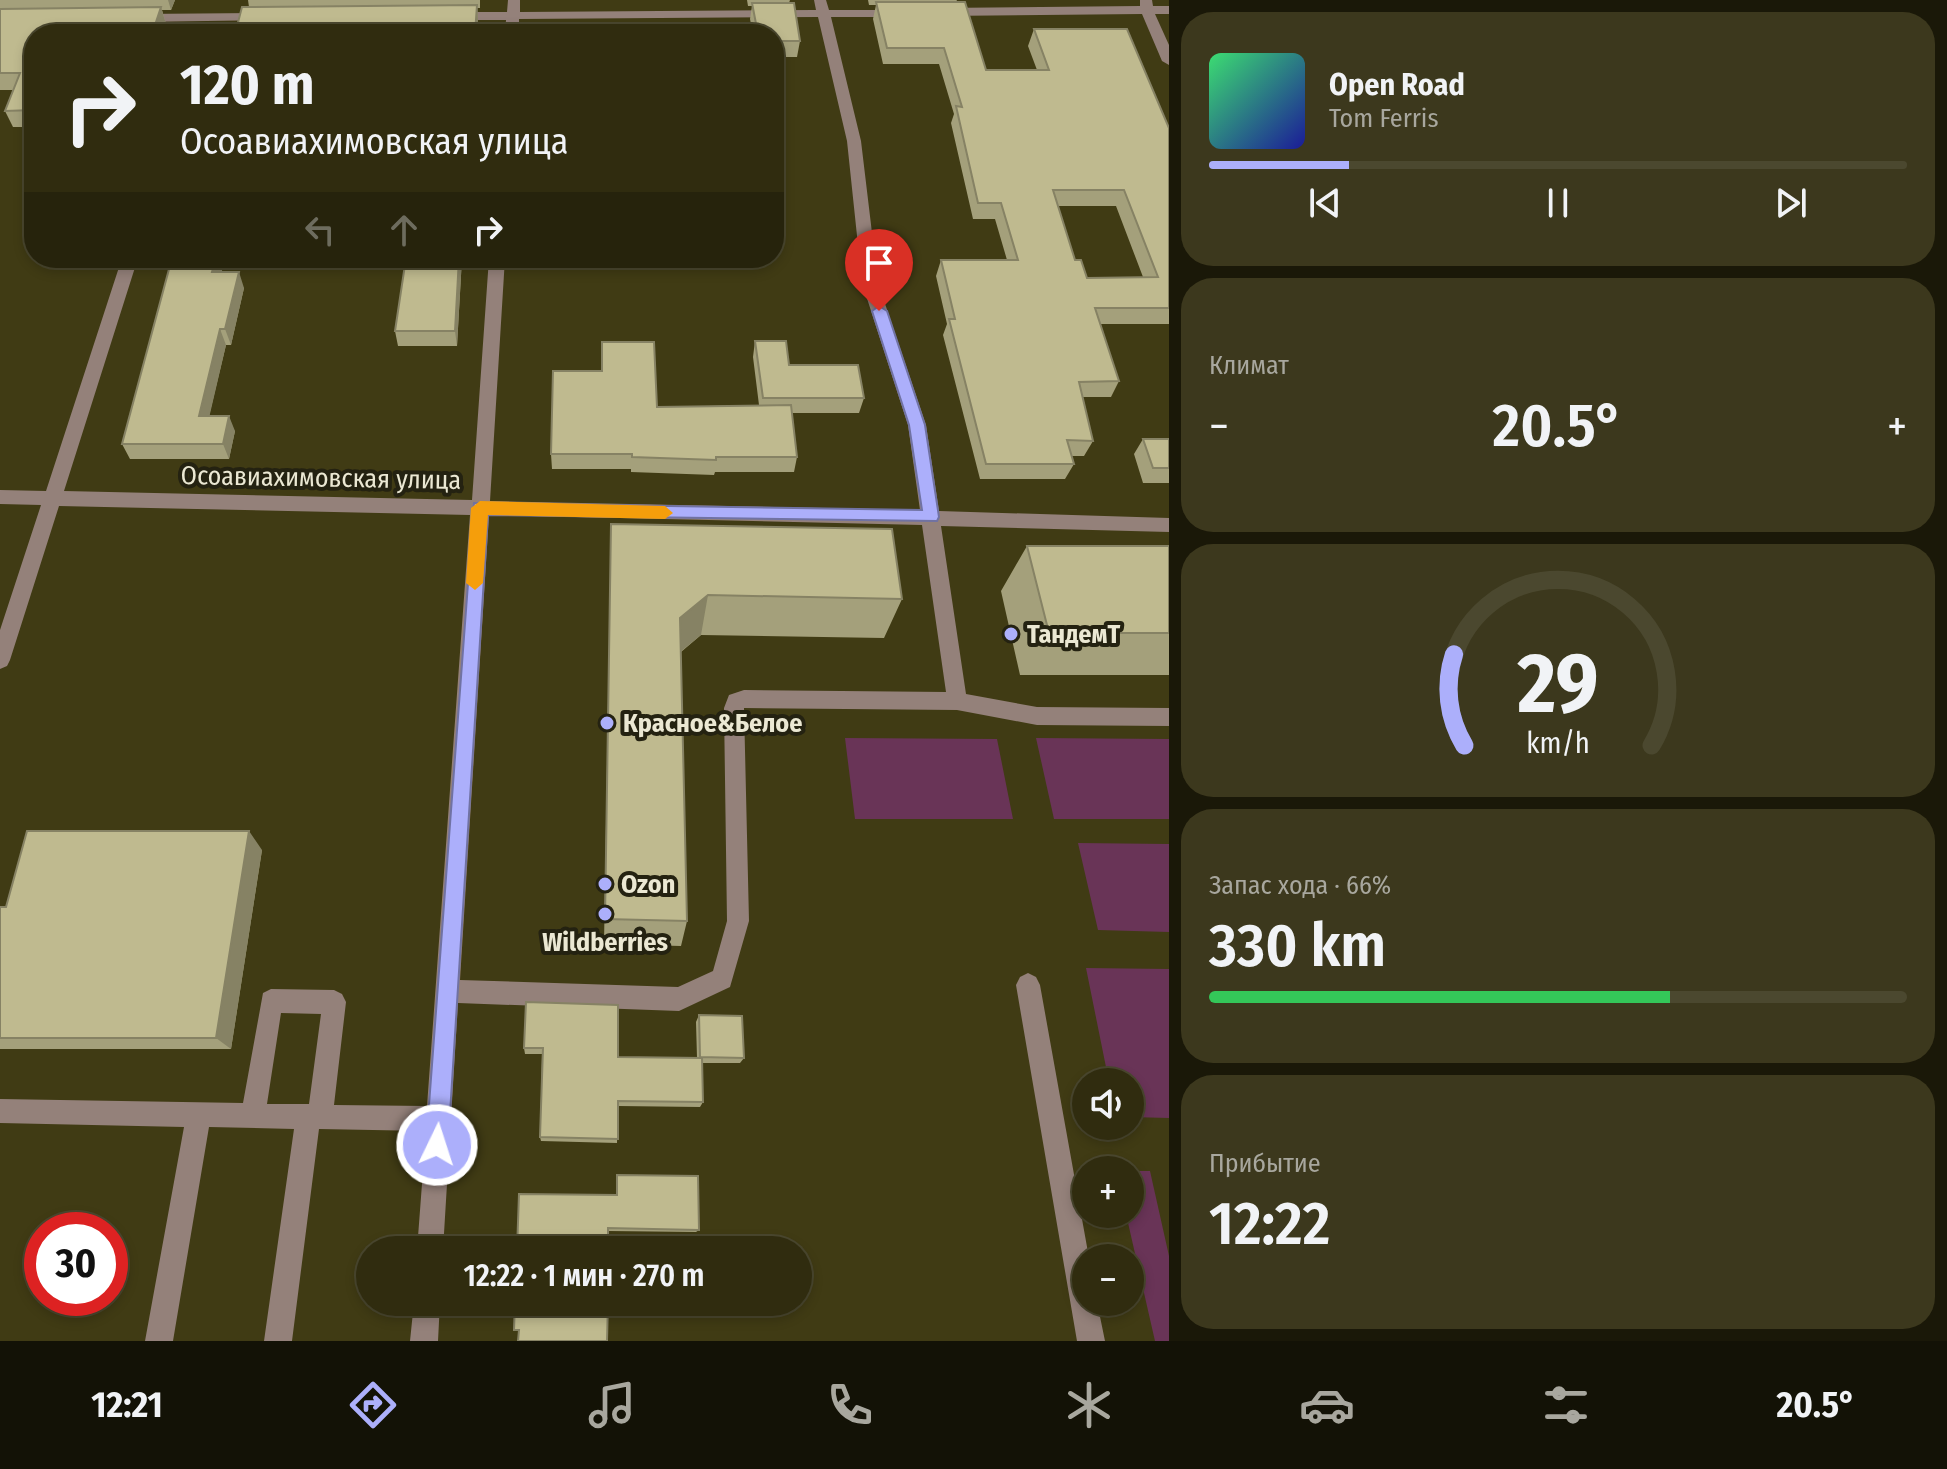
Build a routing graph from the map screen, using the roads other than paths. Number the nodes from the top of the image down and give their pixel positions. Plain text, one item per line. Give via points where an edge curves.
1 (210, 0) edge
2 (514, 0) edge
3 (1146, 5) edge
4 (821, 7) edge
5 (1169, 10) edge
6 (915, 13) edge
7 (931, 13) edge
8 (436, 16) edge
9 (513, 16) junction
10 (205, 17) junction
11 (282, 17) edge
12 (126, 18) edge
13 (203, 24) edge
14 (513, 24) edge
15 (1169, 61) edge
16 (127, 268) edge
17 (496, 268) edge
18 (0, 497) edge
19 (54, 498) junction
20 (480, 508) junction
21 (931, 517) junction
22 (1169, 525) edge
23 (0, 660) edge
24 (957, 701) junction
25 (1169, 717) edge
26 (1028, 985) dead end
27 (448, 991) junction
28 (0, 1111) edge
29 (199, 1114) junction
30 (253, 1115) junction
31 (314, 1116) junction
32 (439, 1119) junction
33 (431, 1236) edge
34 (426, 1316) edge
35 (159, 1341) edge
36 (278, 1341) edge
37 (424, 1341) edge
38 (1091, 1341) edge

1 - 10 street
2 - 9 street
3 - 5 street
3 - 7 street
3 - 15 street
4 - 6 street
4 - 9 street
4 - 21 street via 854,141 870,283 917,425
8 - 9 street
9 - 14 street
10 - 11 street
10 - 12 street
10 - 13 street
16 - 19 street
17 - 20 street
18 - 19 street, Осоавиахимовская улица
19 - 20 street, Осоавиахимовская улица
19 - 23 street
20 - 21 street, Осоавиахимовская улица
20 - 27 street
21 - 22 street, Осоавиахимовская улица
21 - 24 street
24 - 25 street via 1037,716
24 - 27 street via 736,701 738,921 722,979 679,999
26 - 38 street
27 - 32 street
28 - 29 street
29 - 30 street
29 - 35 street
30 - 31 street
30 - 31 street via 271,1001 334,1002
31 - 32 street
31 - 36 street
32 - 33 street
34 - 37 street

